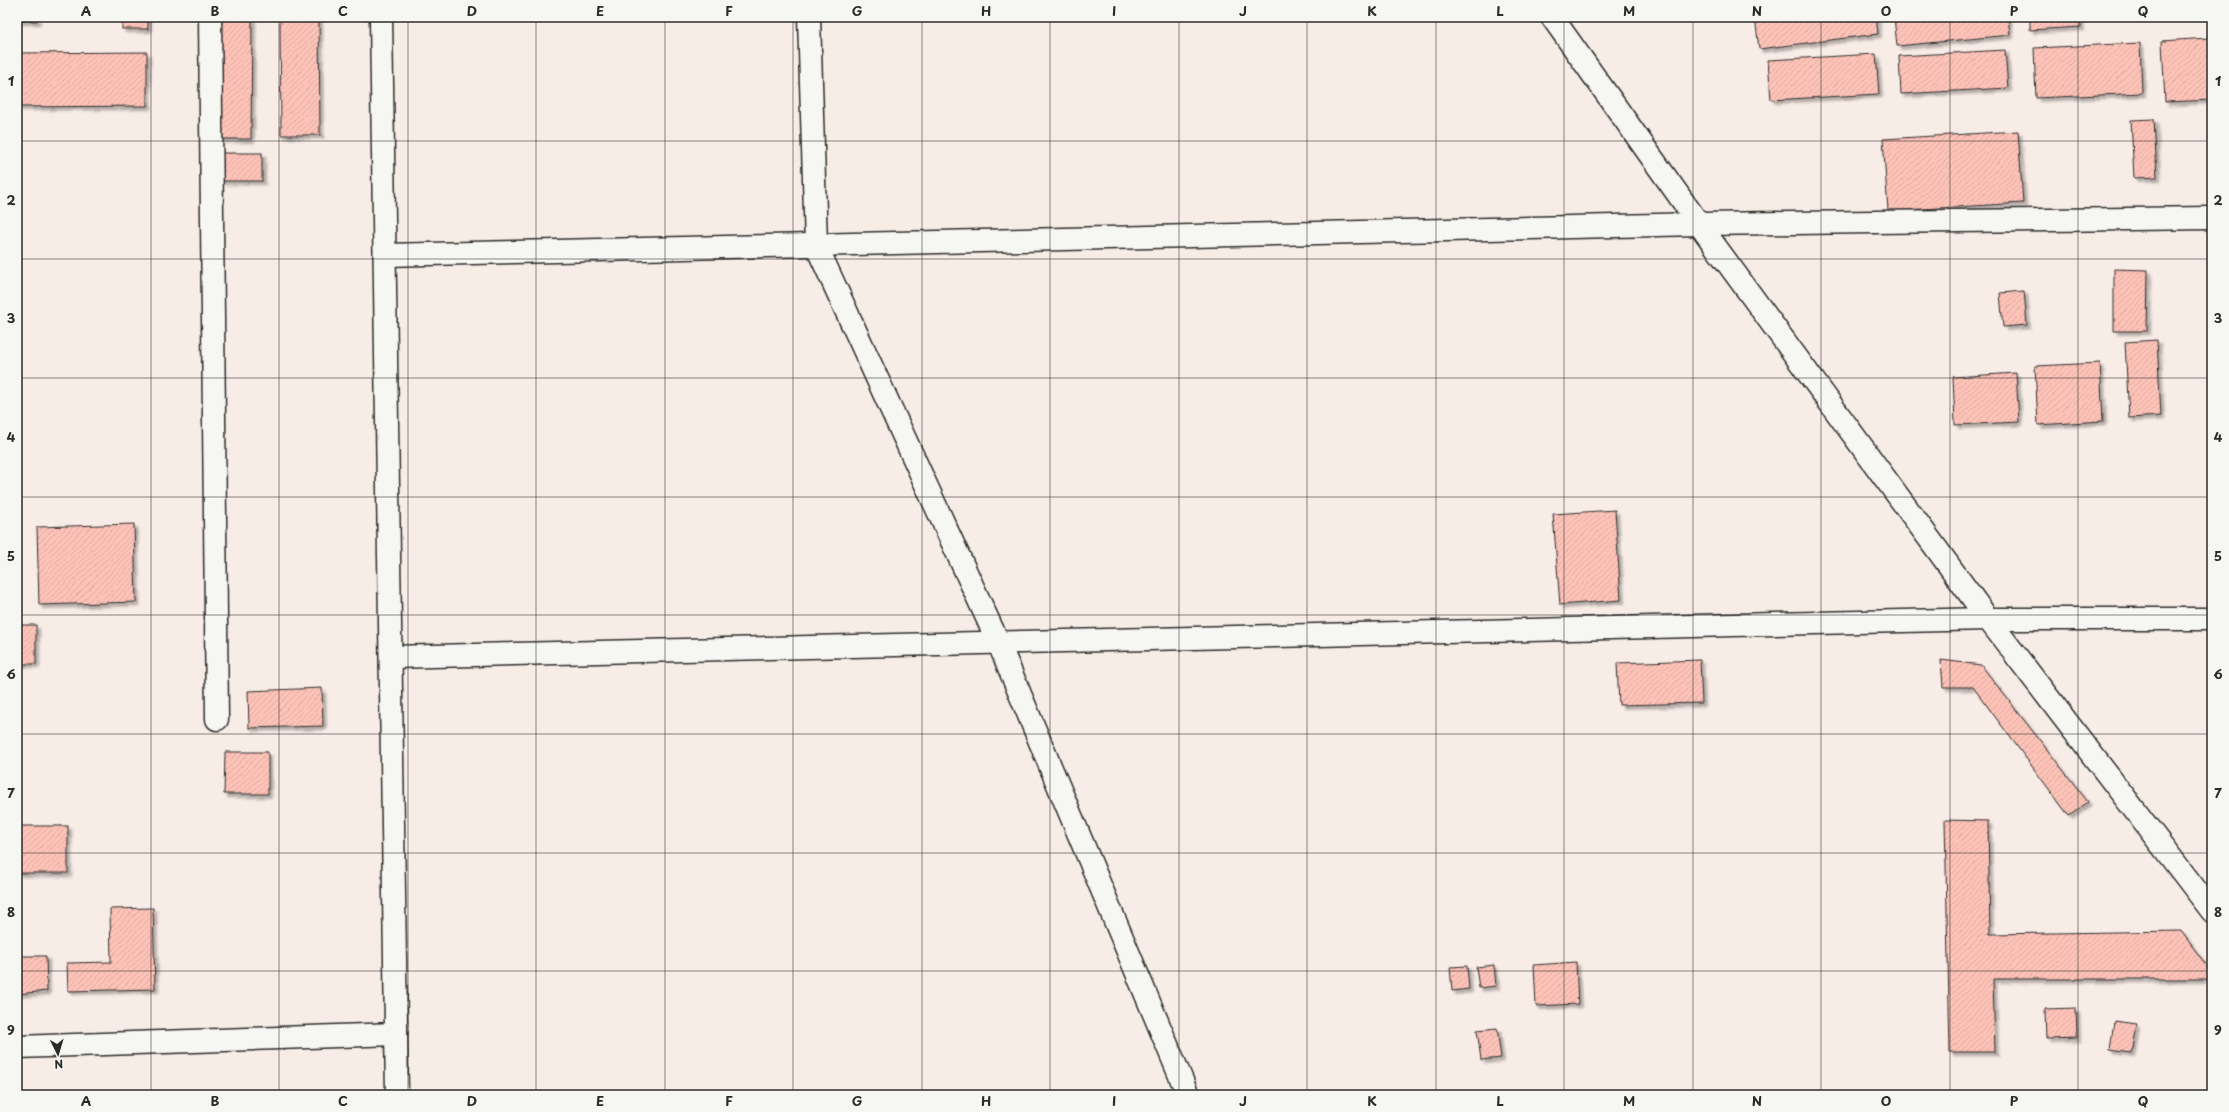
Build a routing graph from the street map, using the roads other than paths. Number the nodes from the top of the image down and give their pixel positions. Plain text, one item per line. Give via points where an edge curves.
1 (210, 17) edge
2 (382, 17) edge
3 (810, 17) edge
4 (1552, 17) edge
5 (2212, 218) edge
6 (1699, 224) junction
7 (816, 245) junction
8 (385, 255) junction
9 (1988, 619) junction
10 (2212, 619) edge
11 (999, 644) junction
12 (391, 657) junction
13 (217, 719) dead end
14 (2212, 911) edge
15 (396, 1034) junction
16 (17, 1047) edge
17 (397, 1095) edge
18 (1188, 1095) edge

1 - 13 street
2 - 8 street
3 - 7 street
4 - 6 street
5 - 6 street
6 - 7 street
6 - 9 street
7 - 8 street
7 - 11 street
8 - 12 street
9 - 10 street
9 - 11 street
9 - 14 street
11 - 12 street
11 - 18 street
12 - 15 street
15 - 16 street
15 - 17 street

